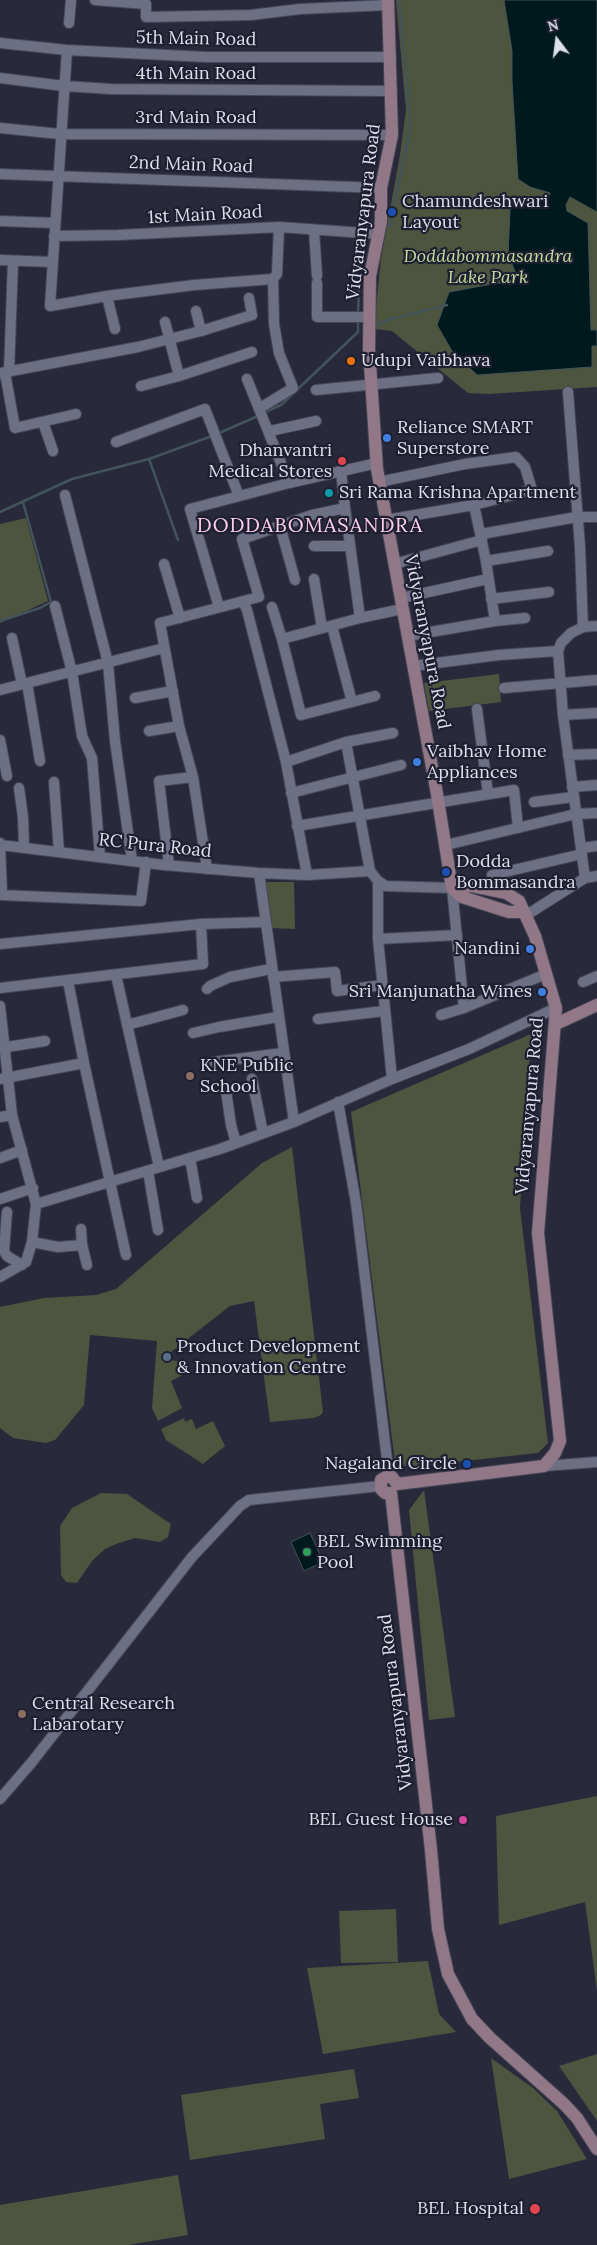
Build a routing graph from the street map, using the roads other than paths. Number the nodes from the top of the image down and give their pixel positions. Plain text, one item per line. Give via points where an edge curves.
1 (71, 0) edge
2 (95, 0) edge
3 (388, 3) edge
4 (340, 4) edge
5 (300, 5) edge
6 (69, 23) dead end
7 (0, 43) edge
8 (67, 50) junction
9 (391, 57) junction
10 (0, 78) edge
11 (64, 86) junction
12 (392, 91) junction
13 (0, 128) edge
14 (60, 134) junction
15 (392, 135) junction
16 (0, 174) edge
17 (58, 177) junction
18 (381, 188) junction
19 (0, 221) edge
20 (55, 223) junction
21 (279, 227) junction
22 (314, 230) junction
23 (367, 234) junction
24 (54, 236) junction
25 (0, 260) edge
26 (13, 261) junction
27 (52, 262) junction
28 (273, 279) junction
29 (107, 296) junction
30 (249, 298) dead end
31 (5, 302) edge
32 (196, 311) dead end
33 (370, 317) junction
34 (165, 322) dead end
35 (115, 329) dead end
36 (201, 330) junction
37 (170, 338) junction
38 (4, 344) edge
39 (252, 352) dead end
40 (5, 373) edge
41 (179, 376) junction
42 (438, 378) dead end
43 (247, 379) dead end
44 (372, 384) junction
45 (141, 386) dead end
46 (316, 390) dead end
47 (568, 392) dead end
48 (5, 399) edge
49 (262, 412) junction
50 (76, 414) dead end
51 (316, 421) dead end
52 (44, 422) junction
53 (270, 431) junction
54 (116, 442) dead end
55 (52, 451) dead end
56 (377, 463) junction
57 (341, 472) junction
58 (289, 482) junction
59 (379, 482) junction
60 (65, 495) dead end
61 (239, 496) junction
62 (474, 505) junction
63 (345, 508) junction
64 (577, 517) junction
65 (597, 517) edge
66 (386, 520) junction
67 (280, 526) junction
68 (481, 537) junction
69 (314, 546) dead end
70 (350, 546) junction
71 (548, 551) dead end
72 (486, 562) junction
73 (164, 564) dead end
74 (394, 564) junction
75 (314, 579) dead end
76 (295, 580) dead end
77 (488, 580) junction
78 (549, 592) dead end
79 (491, 600) junction
80 (243, 601) junction
81 (401, 603) junction
82 (55, 606) dead end
83 (219, 607) junction
84 (272, 607) dead end
85 (180, 618) junction
86 (360, 618) junction
87 (525, 618) dead end
88 (495, 621) junction
89 (597, 626) edge
90 (327, 627) junction
91 (583, 627) junction
92 (407, 636) junction
93 (12, 638) dead end
94 (282, 639) junction
95 (164, 648) junction
96 (558, 651) junction
97 (108, 662) junction
98 (413, 666) junction
99 (72, 672) junction
100 (597, 680) edge
101 (560, 682) junction
102 (24, 684) junction
103 (504, 688) dead end
104 (0, 690) edge
105 (172, 691) junction
106 (375, 696) dead end
107 (135, 698) dead end
108 (352, 702) junction
109 (477, 709) dead end
110 (597, 713) edge
111 (563, 715) junction
112 (179, 726) junction
113 (149, 731) dead end
114 (393, 733) dead end
115 (0, 740) edge
116 (346, 742) junction
117 (597, 754) edge
118 (568, 755) junction
119 (40, 761) dead end
120 (286, 762) junction
121 (402, 765) dead end
122 (7, 776) dead end
123 (193, 777) junction
124 (354, 777) junction
125 (54, 782) dead end
126 (597, 785) edge
127 (19, 788) dead end
128 (573, 792) junction
129 (291, 793) junction
130 (488, 794) junction
131 (439, 802) junction
132 (534, 802) dead end
133 (597, 813) edge
134 (576, 814) junction
135 (360, 817) junction
136 (298, 826) junction
137 (518, 828) junction
138 (0, 844) edge
139 (446, 845) junction
140 (597, 846) edge
141 (24, 847) junction
142 (581, 851) junction
143 (59, 852) junction
144 (100, 857) junction
145 (132, 861) junction
146 (146, 862) junction
147 (169, 865) junction
148 (207, 868) junction
149 (370, 871) junction
150 (259, 873) junction
151 (307, 875) junction
152 (492, 875) dead end
153 (597, 876) edge
154 (586, 878) junction
155 (378, 881) junction
156 (452, 888) junction
157 (1, 895) edge
158 (523, 914) junction
159 (265, 922) junction
160 (201, 924) junction
161 (456, 934) junction
162 (378, 939) junction
163 (0, 944) edge
164 (272, 973) junction
165 (546, 974) junction
166 (116, 975) junction
167 (597, 976) edge
168 (68, 981) junction
169 (583, 982) dead end
170 (383, 985) junction
171 (0, 988) edge
172 (208, 990) dead end
173 (597, 1005) edge
174 (0, 1006) edge
175 (464, 1008) junction
176 (556, 1008) junction
177 (183, 1010) dead end
178 (384, 1011) junction
179 (440, 1015) dead end
180 (278, 1017) junction
181 (318, 1019) dead end
182 (556, 1024) junction
183 (127, 1025) junction
184 (193, 1033) dead end
185 (45, 1041) dead end
186 (2, 1048) edge
187 (283, 1053) junction
188 (214, 1062) dead end
189 (84, 1064) junction
190 (4, 1078) edge
191 (252, 1079) dead end
192 (392, 1079) junction
193 (226, 1091) dead end
194 (338, 1102) junction
195 (12, 1115) junction
196 (0, 1116) edge
197 (294, 1122) junction
198 (263, 1133) junction
199 (236, 1143) junction
200 (22, 1150) junction
201 (0, 1158) edge
202 (190, 1158) junction
203 (159, 1167) junction
204 (148, 1171) junction
205 (111, 1182) junction
206 (32, 1188) junction
207 (197, 1198) dead end
208 (0, 1199) edge
209 (36, 1204) junction
210 (7, 1212) dead end
211 (81, 1228) dead end
212 (158, 1230) dead end
213 (32, 1242) junction
214 (82, 1244) junction
215 (126, 1255) dead end
216 (22, 1265) junction
217 (86, 1265) dead end
218 (0, 1277) edge
219 (597, 1462) edge
220 (544, 1466) junction
221 (389, 1485) junction
222 (0, 1799) edge
223 (597, 2149) edge

1 - 6 street
2 - 5 street via 146,4 146,17 251,15
3 - 4 street
3 - 9 main road, Vidyaranyapura Road
4 - 5 street
7 - 8 street, 5th Main Road
8 - 9 street, 5th Main Road via 206,57
8 - 11 street
9 - 12 main road, Vidyaranyapura Road
10 - 11 street, 4th Main Road
11 - 12 street, 4th Main Road
11 - 14 street
12 - 15 main road, Vidyaranyapura Road
13 - 14 street, 3rd Main Road
14 - 15 street, 3rd Main Road
14 - 17 street
15 - 18 main road, Vidyaranyapura Road
16 - 17 street, 2nd Main Road
17 - 18 street, 2nd Main Road
17 - 20 street
18 - 23 main road, Vidyaranyapura Road via 381,221
19 - 20 street
20 - 24 street
21 - 22 street, 1st Main Road
21 - 24 street, 1st Main Road
21 - 28 street
22 - 23 street, 1st Main Road
22 - 33 street via 318,317
23 - 33 main road, Vidyaranyapura Road
24 - 27 street
25 - 26 street
26 - 27 street
26 - 31 street
27 - 29 street via 50,306
28 - 29 street
28 - 49 street via 274,324 279,353 293,388
29 - 35 street
30 - 36 street via 252,315
31 - 38 street
32 - 36 street
33 - 44 main road, Vidyaranyapura Road
34 - 37 street
36 - 37 street
37 - 40 street
37 - 41 street
38 - 40 street
39 - 41 street
40 - 48 street
41 - 45 street
42 - 44 street
43 - 49 street
44 - 46 street
44 - 56 main road, Vidyaranyapura Road
47 - 64 street
48 - 52 street via 15,428
49 - 53 street
50 - 52 street
51 - 53 street
52 - 55 street
53 - 58 street
54 - 61 street via 205,409
56 - 57 street
56 - 59 main road, Vidyaranyapura Road
57 - 58 street
57 - 63 street
58 - 61 street
59 - 62 street via 500,458 520,460 532,490
59 - 66 main road, Vidyaranyapura Road
60 - 97 street
61 - 83 street via 190,509
62 - 66 street
62 - 68 street
63 - 67 street
63 - 70 street
64 - 65 street
64 - 68 street
64 - 91 street
66 - 74 main road, Vidyaranyapura Road
67 - 76 street
67 - 80 street via 242,539 259,597
68 - 72 street
68 - 74 street
69 - 70 street
70 - 86 street
71 - 72 street
72 - 77 street
73 - 85 street
74 - 81 main road, Vidyaranyapura Road
75 - 90 street
77 - 79 street
77 - 81 street
78 - 79 street
79 - 88 street
80 - 83 street
80 - 120 street
81 - 86 street
81 - 92 main road, Vidyaranyapura Road
82 - 99 street
83 - 85 street
84 - 94 street
85 - 95 street via 160,623
86 - 90 street
87 - 88 street
88 - 92 street
89 - 91 street
90 - 94 street
90 - 108 street
91 - 96 street via 571,633
92 - 98 main road, Vidyaranyapura Road
93 - 102 street
94 - 108 street via 301,715
95 - 97 street
95 - 105 street
96 - 98 street
96 - 101 street
97 - 99 street
97 - 145 street
98 - 131 main road, Vidyaranyapura Road
99 - 102 street
99 - 144 street via 82,736 92,758
100 - 101 street
101 - 103 street
101 - 111 street
102 - 104 street
102 - 119 street
105 - 107 street
105 - 112 street
106 - 108 street
109 - 130 street
110 - 111 street
111 - 118 street
112 - 113 street
112 - 123 street
114 - 116 street
115 - 122 street
116 - 120 street
116 - 124 street
117 - 118 street
118 - 128 street
120 - 129 street
121 - 124 street
123 - 147 street via 159,780
123 - 148 street
124 - 129 street
124 - 135 street
125 - 143 street
126 - 128 street
127 - 141 street
128 - 132 street
128 - 134 street
129 - 136 street
130 - 131 street
130 - 137 street via 514,790
131 - 135 street
131 - 139 main road, Vidyaranyapura Road
133 - 134 street
134 - 137 street
134 - 142 street
135 - 136 street
135 - 149 street
136 - 151 street
137 - 139 street
138 - 141 street, RC Pura Road
138 - 157 street
139 - 156 main road, Vidyaranyapura Road
140 - 142 street
141 - 143 street, RC Pura Road
142 - 152 street
142 - 154 street
143 - 144 street, RC Pura Road
144 - 145 street, RC Pura Road
145 - 146 street, RC Pura Road
146 - 147 street, RC Pura Road
146 - 157 street via 141,902
147 - 148 street, RC Pura Road
148 - 150 street, RC Pura Road
149 - 151 street, RC Pura Road
149 - 155 street
150 - 151 street, RC Pura Road
150 - 159 street
153 - 154 street
154 - 158 street
155 - 156 street via 386,886
155 - 162 street
156 - 158 main road, Vidyaranyapura Road via 472,886 506,894 518,901
156 - 161 street
158 - 165 main road, Vidyaranyapura Road via 535,936
159 - 160 street
159 - 164 street
160 - 163 street
160 - 166 street via 203,964
161 - 162 street
161 - 175 street
162 - 170 street
164 - 170 street via 334,972 337,990
164 - 172 street via 230,977
164 - 180 street
165 - 175 street
165 - 176 main road, Vidyaranyapura Road
166 - 168 street
166 - 183 street
167 - 169 street
168 - 171 street
168 - 189 street
170 - 178 street
173 - 182 main road
174 - 186 street
175 - 179 street
176 - 182 main road, Vidyaranyapura Road
176 - 192 street via 469,1049
177 - 183 street
178 - 181 street
178 - 192 street
180 - 184 street
180 - 187 street
182 - 220 main road, Vidyaranyapura Road via 538,1233 560,1441
183 - 203 street
185 - 186 street
186 - 190 street
187 - 188 street
187 - 197 street
189 - 190 street
189 - 205 street
190 - 195 street
191 - 198 street
192 - 194 street
193 - 199 street
194 - 197 street
194 - 221 street via 356,1204
195 - 196 street
195 - 200 street
197 - 198 street
198 - 199 street
199 - 202 street
200 - 201 street
200 - 206 street
202 - 203 street
202 - 207 street
203 - 204 street
204 - 205 street
204 - 212 street
205 - 209 street
205 - 215 street
206 - 208 street
206 - 209 street
209 - 213 street
210 - 216 street via 4,1250 7,1256
211 - 214 street
213 - 214 street via 58,1247
213 - 216 street
214 - 217 street
216 - 218 street
219 - 220 street
220 - 221 main road
221 - 222 street via 249,1500 240,1506 192,1557
221 - 223 main road, Vidyaranyapura Road via 438,1929 448,1974 476,2023 564,2104

